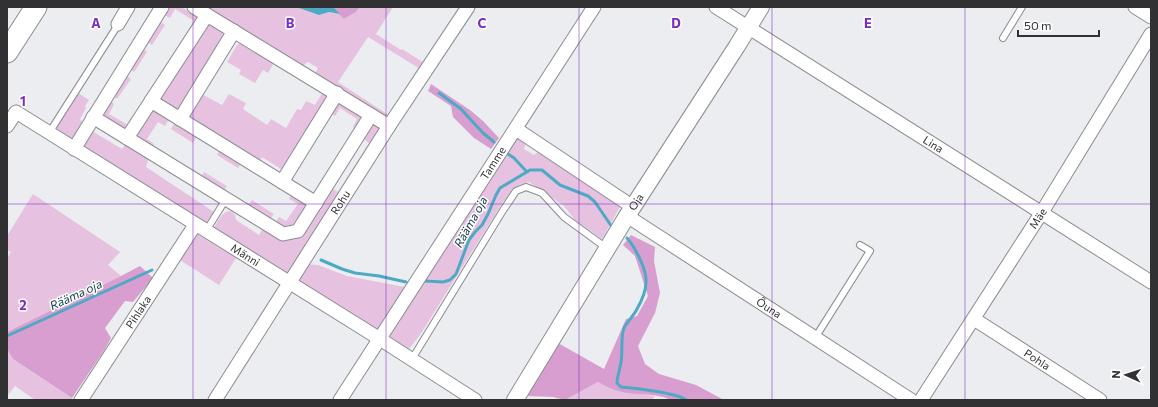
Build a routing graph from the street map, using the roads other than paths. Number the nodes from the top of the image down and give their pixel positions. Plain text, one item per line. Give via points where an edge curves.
1 (36, 7) edge
2 (128, 7) edge
3 (162, 7) edge
4 (194, 7) edge
5 (468, 7) edge
6 (594, 7) edge
7 (761, 7) edge
8 (1022, 7) edge
9 (1135, 7) edge
10 (724, 9) edge
11 (206, 15) junction
12 (1151, 17) edge
13 (117, 26) joint
14 (749, 27) junction
15 (234, 31) junction
16 (1151, 34) edge
17 (1003, 38) dead end
18 (7, 52) edge
19 (337, 94) junction
20 (151, 101) junction
21 (371, 115) junction
22 (93, 117) junction
23 (180, 119) junction
24 (7, 126) edge
25 (389, 126) junction
26 (516, 130) junction
27 (49, 133) junction
28 (128, 138) junction
29 (74, 149) junction
30 (282, 182) junction
31 (226, 199) junction
32 (316, 202) junction
33 (630, 211) junction
34 (1042, 212) junction
35 (201, 228) junction
36 (860, 246) dead end
37 (607, 248) junction
38 (1151, 282) edge
39 (290, 283) junction
40 (974, 319) junction
41 (815, 338) junction
42 (380, 339) junction
43 (412, 359) junction
44 (81, 400) edge
45 (215, 400) edge
46 (340, 400) edge
47 (475, 400) edge
48 (514, 400) edge
49 (911, 400) edge
50 (921, 400) edge
51 (1100, 400) edge

1 - 18 highway
2 - 13 street
3 - 22 street
4 - 11 street
5 - 25 street, Rohu
6 - 26 street, Tamme
7 - 14 street, Oja
8 - 17 lane
9 - 12 street
10 - 14 street, Lina
11 - 15 street
11 - 20 street
13 - 27 lane
14 - 33 street, Oja
14 - 34 street, Lina
15 - 19 street
15 - 23 street
16 - 34 street, Mäe
19 - 21 street
19 - 30 street
20 - 23 street
20 - 28 street
21 - 25 street
21 - 32 street
22 - 28 street
22 - 29 street
23 - 30 street
24 - 27 street, Männi via 16,112
25 - 39 street, Rohu
26 - 33 street, Õuna
26 - 42 street, Tamme
27 - 29 street, Männi
28 - 31 street
29 - 35 street, Männi
30 - 32 street
31 - 32 street via 283,234 298,231
31 - 35 lane
33 - 37 street, Oja
33 - 41 street, Õuna
34 - 38 street, Lina
34 - 40 street, Mäe
35 - 39 street, Männi
35 - 44 street, Pihlaka
36 - 41 lane via 870,251
37 - 43 lane via 564,217 542,193 526,187 516,191
37 - 48 street, Oja
39 - 42 street, Männi
39 - 45 street, Rohu
40 - 50 street, Mäe
40 - 51 street, Pohla
41 - 49 street, Õuna
42 - 43 street, Männi
42 - 46 street, Tamme
43 - 47 street, Männi

